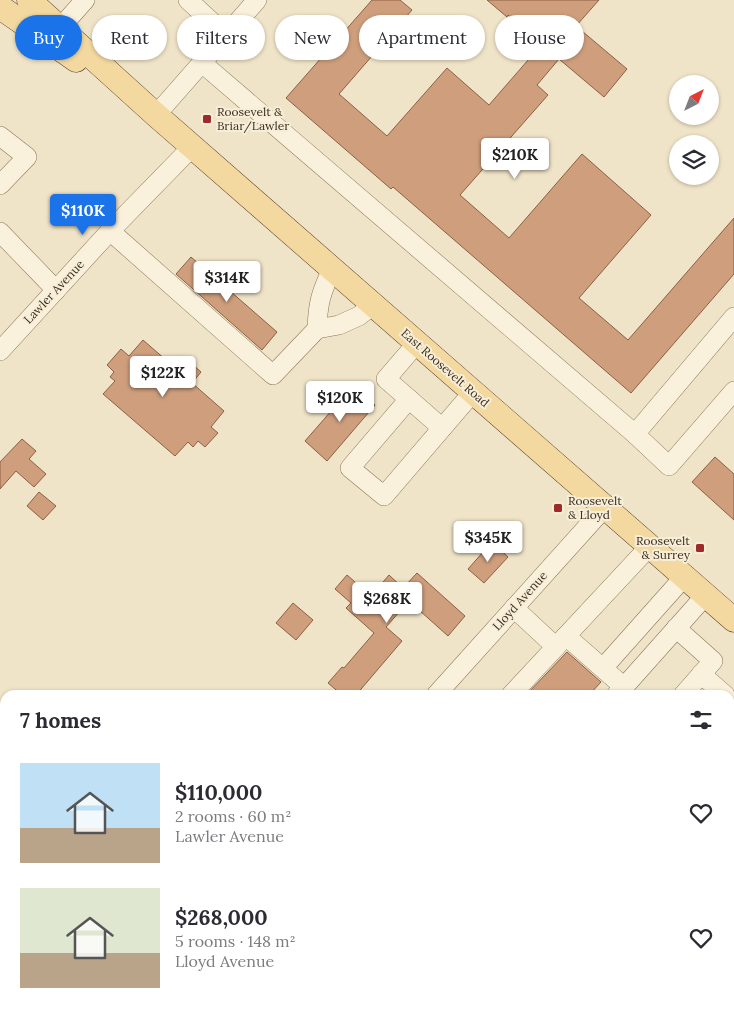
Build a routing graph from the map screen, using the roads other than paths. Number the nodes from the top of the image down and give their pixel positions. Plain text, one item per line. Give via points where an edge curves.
1 (28, 0) edge
2 (85, 0) edge
3 (188, 0) edge
4 (257, 0) edge
5 (0, 7) edge
6 (45, 15) edge
7 (72, 15) edge
8 (204, 15) edge
9 (244, 15) edge
10 (82, 48) edge
11 (205, 60) edge
12 (202, 63) junction
13 (156, 116) junction
14 (0, 136) edge
15 (192, 147) junction
16 (0, 185) edge
17 (110, 231) junction
18 (0, 232) edge
19 (332, 269) junction
20 (56, 290) junction
21 (373, 305) junction
22 (734, 317) edge
23 (317, 328) junction
24 (417, 343) junction
25 (0, 351) edge
26 (734, 391) edge
27 (473, 392) junction
28 (409, 399) junction
29 (442, 428) junction
30 (635, 434) junction
31 (605, 507) junction
32 (649, 547) junction
33 (684, 577) junction
34 (706, 596) junction
35 (514, 608) junction
36 (734, 620) edge
37 (676, 628) junction
38 (561, 641) junction
39 (603, 668) junction
40 (701, 674) junction
41 (442, 690) edge
42 (516, 690) edge
43 (619, 690) edge
44 (621, 690) edge
45 (687, 690) edge
46 (719, 690) edge

1 - 6 main road, East Roosevelt Road
2 - 7 street
3 - 8 street
4 - 9 street
5 - 13 main road, East Roosevelt Road
10 - 13 main road, East Roosevelt Road
11 - 12 street
12 - 13 street
12 - 30 street
13 - 15 main road, East Roosevelt Road
14 - 16 street via 27,157
15 - 17 street, Lawler Avenue
15 - 19 main road, East Roosevelt Road
17 - 20 street, Lawler Avenue
17 - 23 street via 274,375
18 - 20 street
19 - 21 main road, East Roosevelt Road
19 - 23 street via 320,298
20 - 25 street, Lawler Avenue
21 - 23 street via 340,325
21 - 24 main road, East Roosevelt Road
22 - 30 street
24 - 27 main road, East Roosevelt Road
24 - 28 street via 386,379
26 - 30 street via 669,466
27 - 29 street
27 - 31 main road, East Roosevelt Road
28 - 29 street
28 - 29 street via 350,468 384,496
31 - 32 main road, East Roosevelt Road
31 - 35 street, Lloyd Avenue
32 - 33 main road, East Roosevelt Road
32 - 38 street
33 - 34 main road, East Roosevelt Road
33 - 39 street
34 - 36 main road, East Roosevelt Road
34 - 37 street
35 - 38 street
35 - 41 street, Lloyd Avenue
37 - 40 street via 713,661
37 - 44 street
38 - 39 street
38 - 42 street
39 - 43 street
40 - 45 street
40 - 46 street

